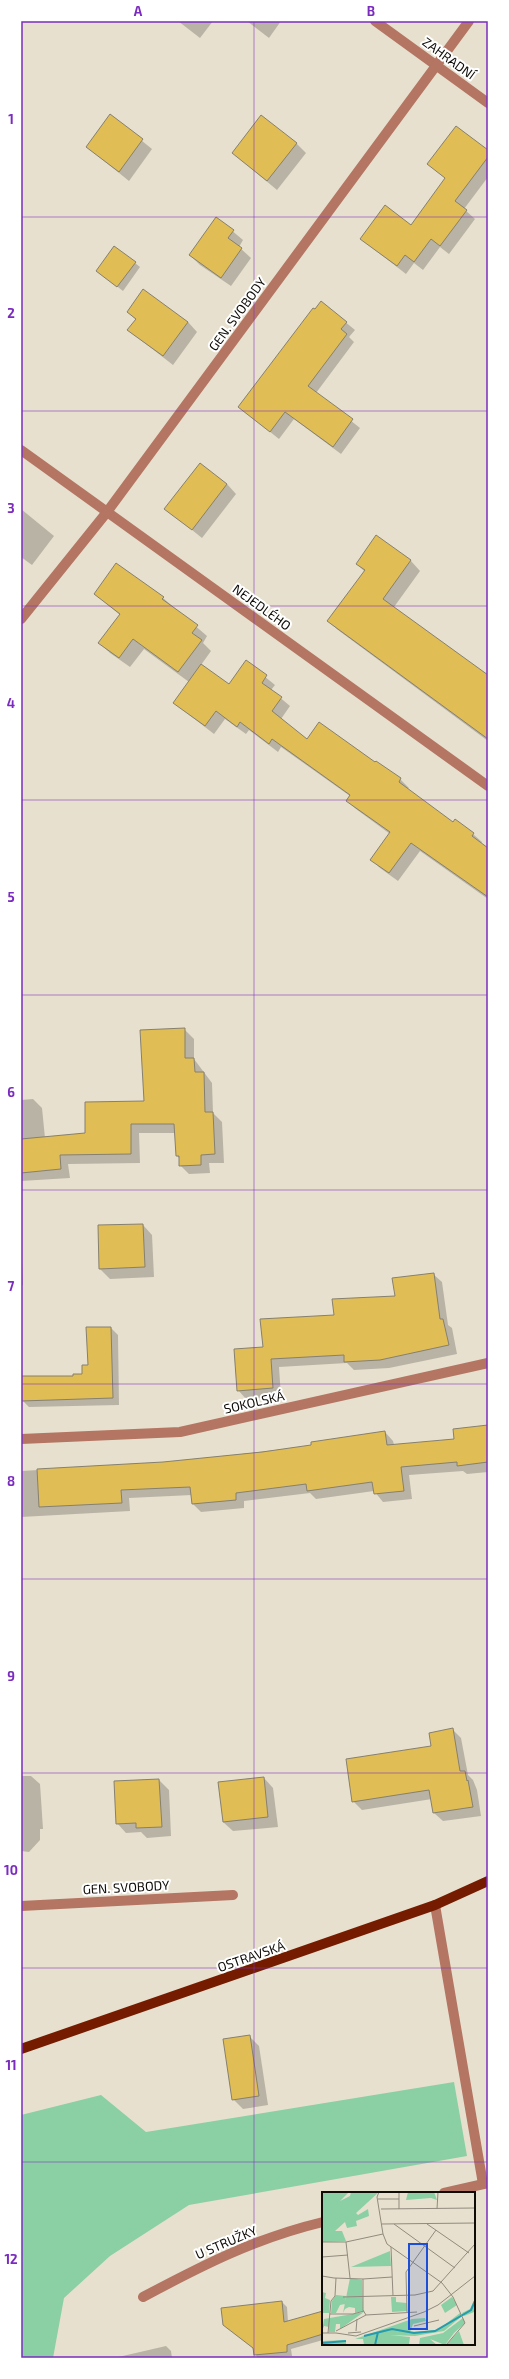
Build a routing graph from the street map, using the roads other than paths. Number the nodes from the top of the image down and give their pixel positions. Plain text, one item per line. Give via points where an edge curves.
1 (375, 21) edge
2 (469, 21) edge
3 (437, 66) junction
4 (488, 102) edge
5 (21, 450) edge
6 (107, 512) junction
7 (21, 619) edge
8 (488, 786) edge
9 (488, 1363) edge
10 (21, 1439) edge
11 (488, 1881) edge
12 (233, 1895) dead end
13 (435, 1905) junction
14 (21, 1906) edge
15 (21, 2049) edge
16 (486, 2183) edge
17 (448, 2192) edge
18 (322, 2222) edge
19 (143, 2298) dead end

1 - 3 street, ZAHRADNÍ
2 - 3 street, GEN. SVOBODY
3 - 4 street, ZAHRADNÍ
3 - 6 street, GEN. SVOBODY
5 - 6 street, NEJEDLÉHO
6 - 7 street, GEN. SVOBODY
6 - 8 street, NEJEDLÉHO
9 - 10 street, SOKOLSKÁ via 180,1432
11 - 13 main road, OSTRAVSKÁ
12 - 14 street, GEN. SVOBODY
13 - 15 main road, OSTRAVSKÁ
13 - 16 street
16 - 17 street
18 - 19 street, U STRUŽKY via 290,2230 217,2258

